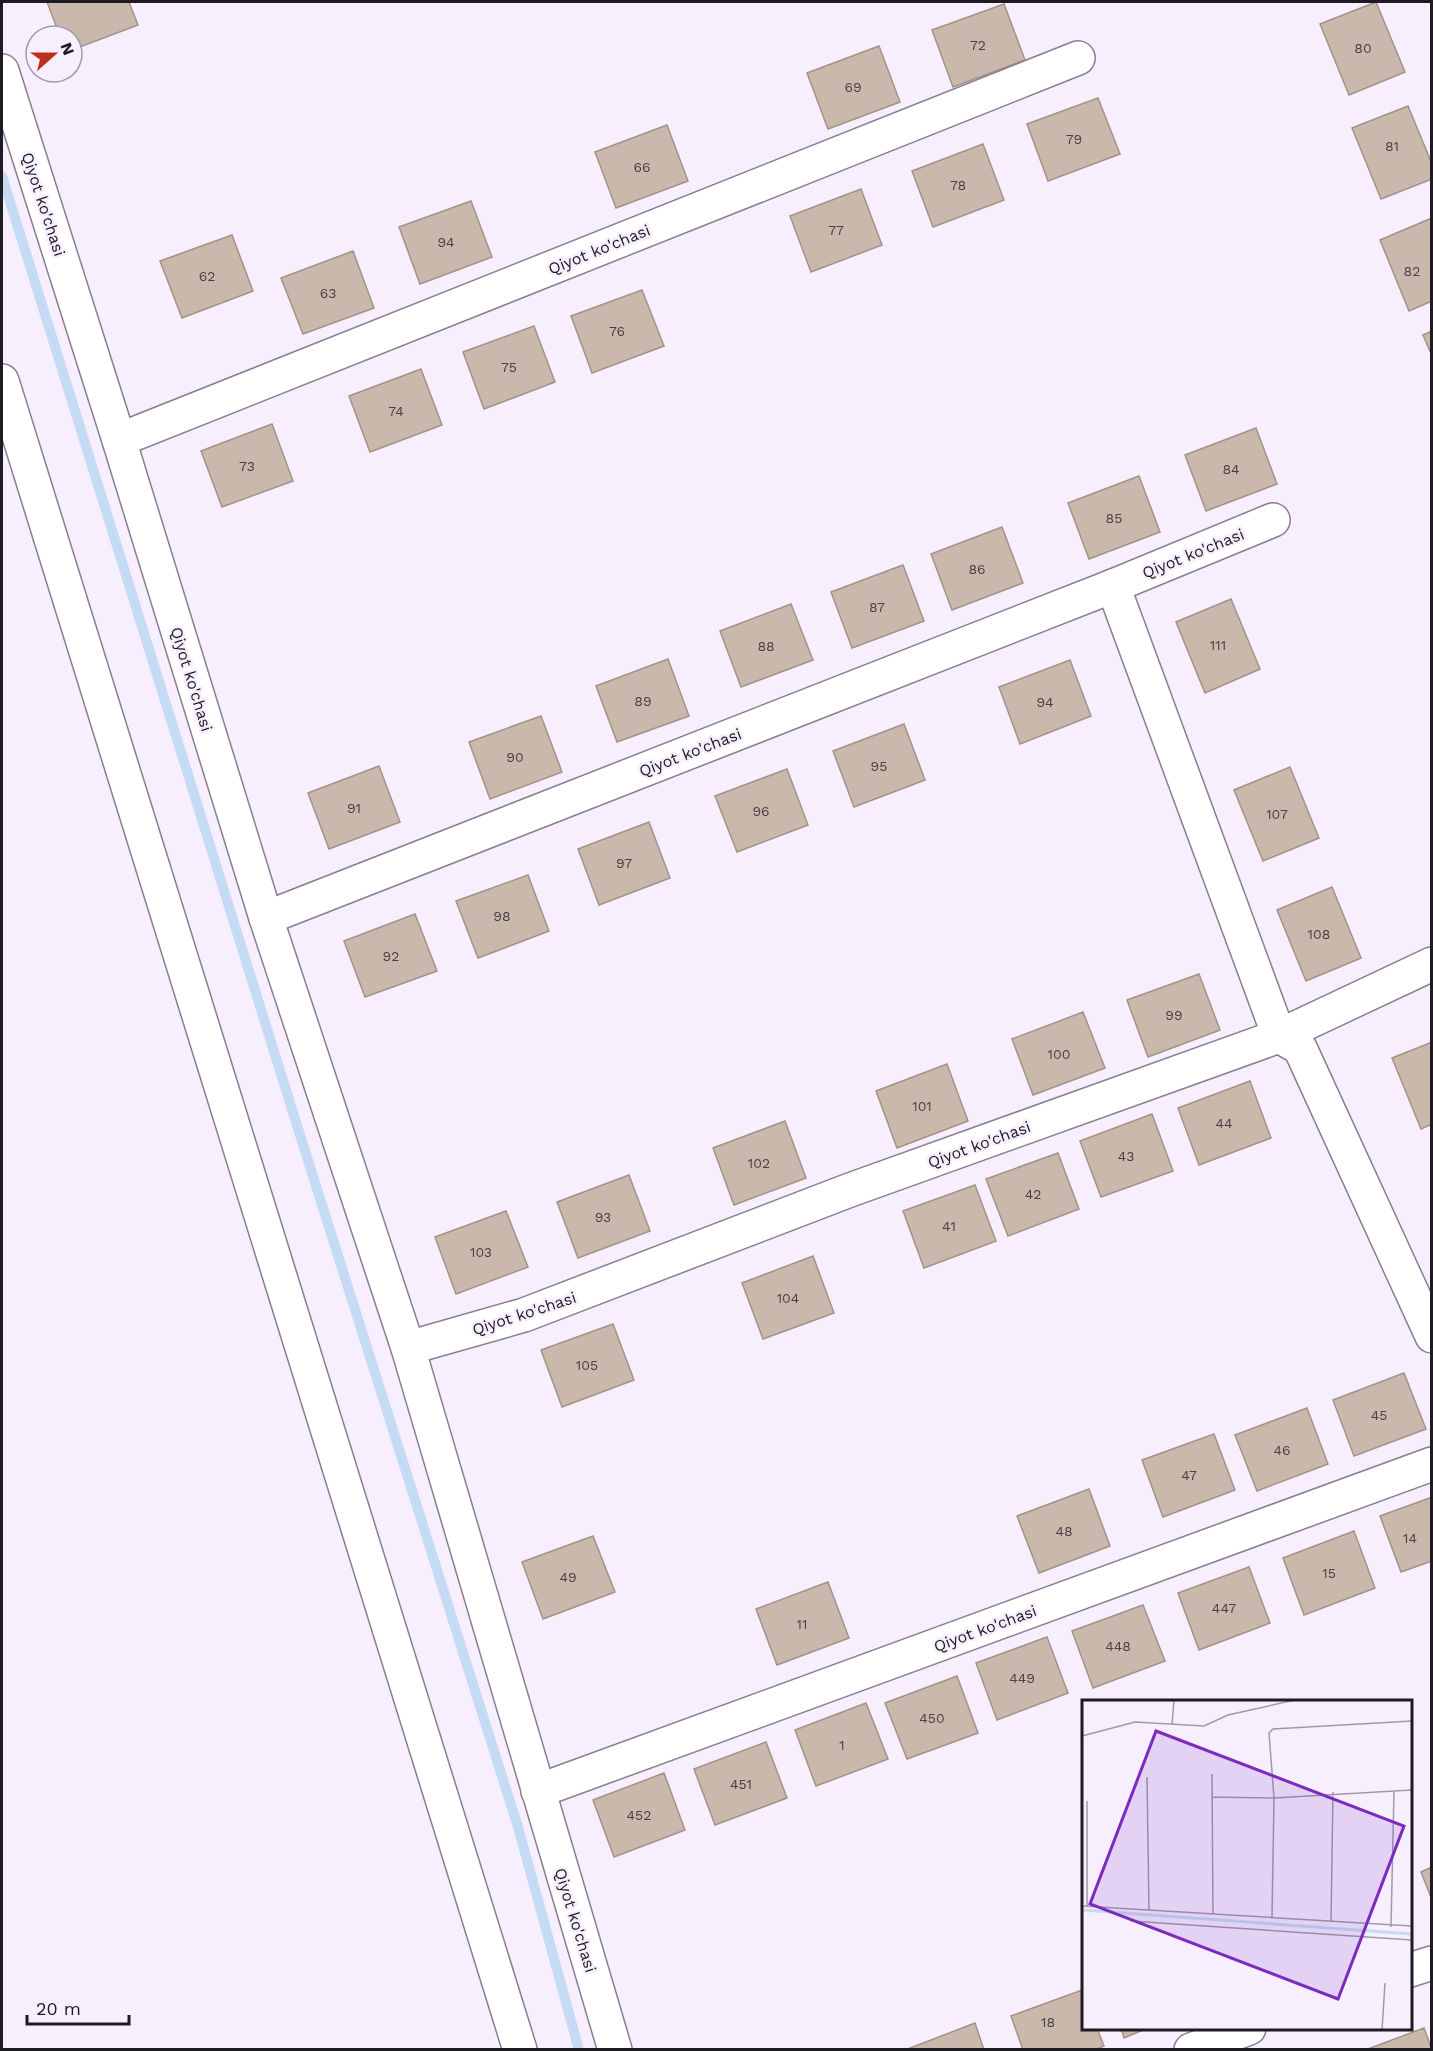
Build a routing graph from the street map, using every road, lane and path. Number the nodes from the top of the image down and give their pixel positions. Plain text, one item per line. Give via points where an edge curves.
1 (1078, 58) dead end
2 (2, 71) edge
3 (2, 381) edge
4 (118, 440) junction
5 (1273, 520) dead end
6 (1113, 586) junction
7 (266, 918) junction
8 (1431, 964) edge
9 (1279, 1036) junction
10 (1431, 1336) edge
11 (408, 1348) junction
12 (1431, 1464) edge
13 (538, 1791) junction
14 (1431, 1963) edge
15 (1412, 1969) edge
16 (1243, 2030) edge
17 (520, 2049) edge
18 (615, 2049) edge
19 (1191, 2049) edge

1 - 4 street, Qiyot ko'chasi
2 - 4 street, Qiyot ko'chasi
3 - 17 street
4 - 7 street, Qiyot ko'chasi
5 - 6 street, Qiyot ko'chasi
6 - 7 street, Qiyot ko'chasi
6 - 9 street
7 - 11 street, Qiyot ko'chasi
8 - 9 street, Qiyot ko'chasi
9 - 10 street via 1300,1048
9 - 11 street, Qiyot ko'chasi via 850,1190 524,1315
11 - 13 street, Qiyot ko'chasi
12 - 13 street, Qiyot ko'chasi
13 - 18 street, Qiyot ko'chasi
14 - 15 street
16 - 19 street

